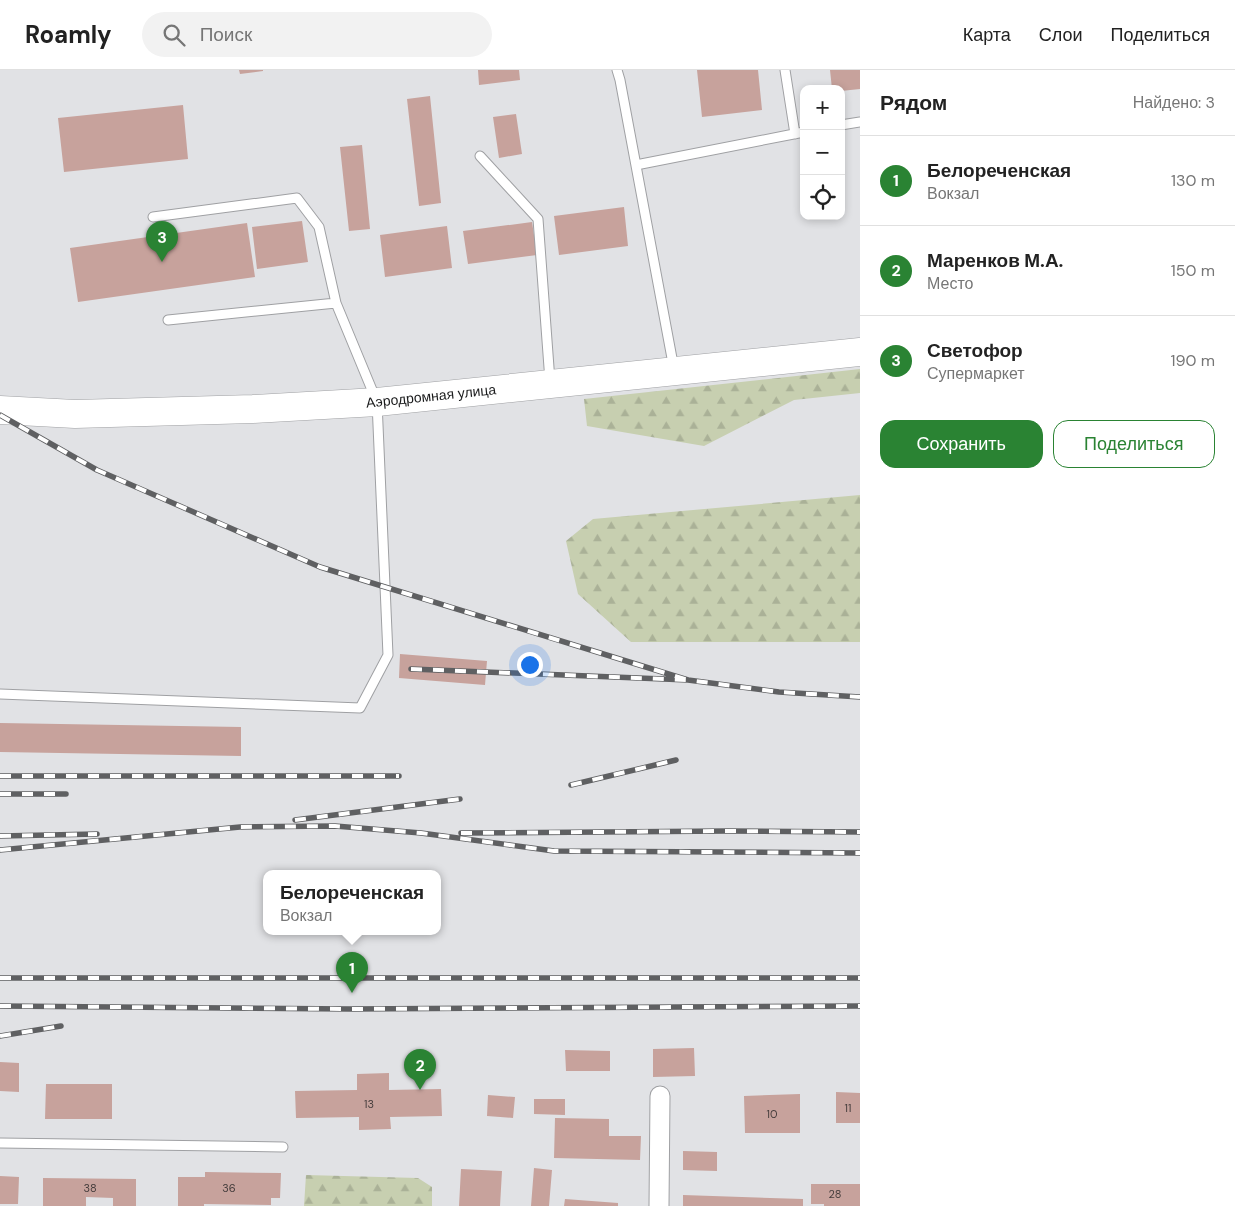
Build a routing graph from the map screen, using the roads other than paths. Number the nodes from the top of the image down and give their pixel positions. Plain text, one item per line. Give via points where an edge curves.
1 (617, 70) edge
2 (785, 70) edge
3 (860, 122) edge
4 (845, 124) edge
5 (799, 133) edge
6 (480, 156) dead end
7 (636, 165) junction
8 (153, 217) dead end
9 (336, 303) junction
10 (168, 320) dead end
11 (860, 352) edge
12 (674, 371) junction
13 (551, 384) junction
14 (377, 402) junction
15 (0, 410) edge
16 (0, 694) edge
17 (660, 1096) dead end
18 (0, 1143) edge
19 (283, 1147) dead end
20 (659, 1206) edge

1 - 7 lane
2 - 5 lane
3 - 4 lane
5 - 7 lane
6 - 13 lane via 538,219
7 - 12 lane
8 - 9 lane via 297,198 319,227
9 - 10 lane
9 - 14 lane
11 - 12 main road, Аэродромная улица
12 - 13 main road, Аэродромная улица
13 - 14 main road, Аэродромная улица
14 - 15 main road, Аэродромная улица via 76,414
14 - 16 lane via 388,655 360,708
17 - 20 street
18 - 19 lane

